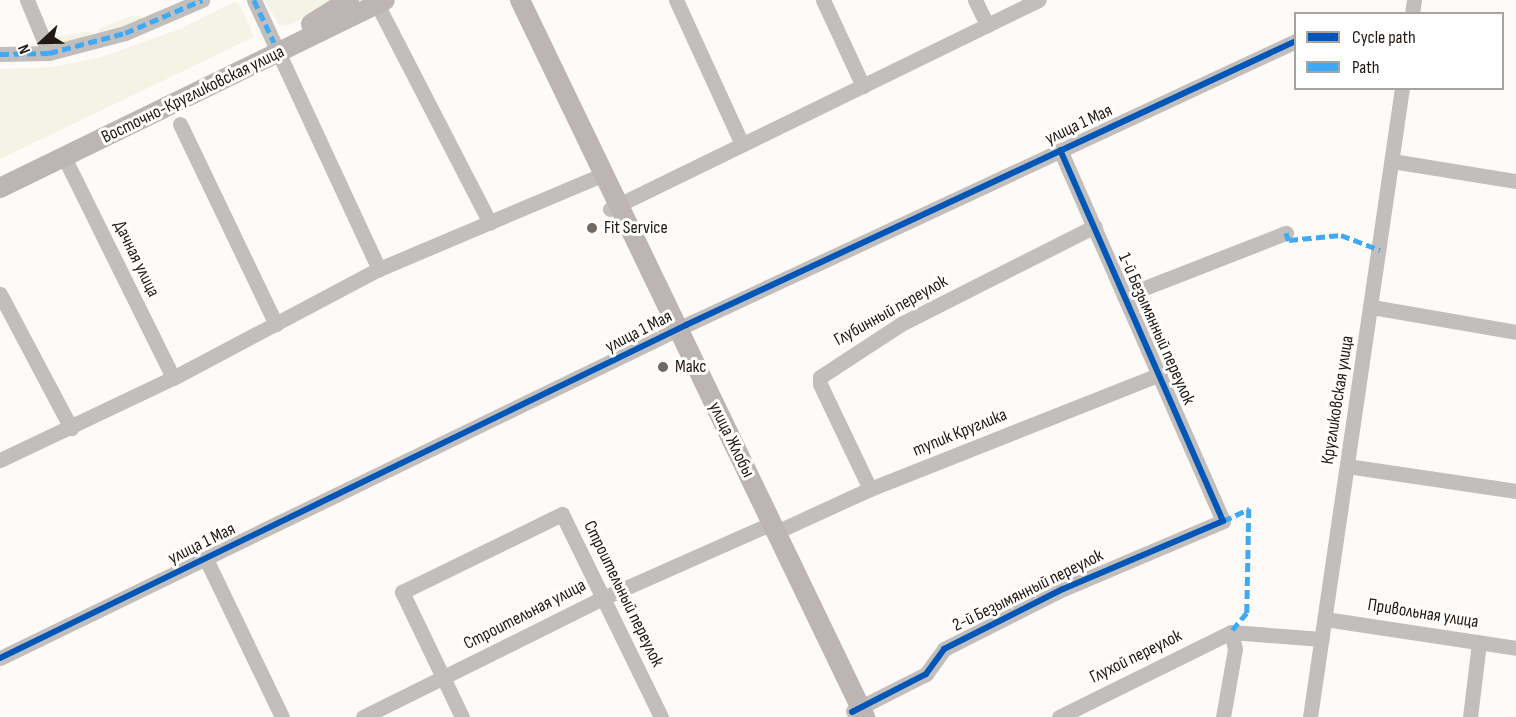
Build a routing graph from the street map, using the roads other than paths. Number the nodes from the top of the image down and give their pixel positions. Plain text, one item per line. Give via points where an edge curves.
1 (27, 0) edge
2 (202, 0) edge
3 (254, 0) edge
4 (349, 0) edge
5 (511, 0) edge
6 (520, 0) edge
7 (676, 0) edge
8 (823, 0) edge
9 (975, 0) edge
10 (1039, 0) edge
11 (381, 2) edge
12 (987, 25) junction
13 (1294, 42) edge
14 (275, 45) junction
15 (49, 52) junction
16 (0, 54) edge
17 (863, 86) junction
18 (1402, 90) edge
19 (180, 124) dead end
20 (742, 144) junction
21 (1060, 150) junction
22 (64, 157) junction
23 (1392, 162) junction
24 (0, 173) edge
25 (599, 177) junction
26 (1516, 181) edge
27 (0, 188) edge
28 (614, 207) junction
29 (489, 223) junction
30 (1095, 226) junction
31 (1286, 233) dead end
32 (379, 269) junction
33 (0, 294) edge
34 (1124, 296) junction
35 (1372, 308) junction
36 (276, 324) junction
37 (1516, 332) edge
38 (674, 333) junction
39 (1160, 374) junction
40 (173, 378) junction
41 (71, 428) junction
42 (0, 460) edge
43 (1347, 466) junction
44 (870, 489) junction
45 (1516, 491) edge
46 (1223, 521) joint
47 (771, 527) junction
48 (206, 559) junction
49 (603, 598) junction
50 (1324, 619) junction
51 (1231, 632) junction
52 (1322, 639) junction
53 (1479, 643) junction
54 (1516, 648) edge
55 (0, 658) edge
56 (443, 678) junction
57 (858, 713) edge
58 (282, 717) edge
59 (363, 717) edge
60 (462, 717) edge
61 (661, 717) edge
62 (1059, 717) edge
63 (1223, 717) edge
64 (1310, 717) edge
65 (1470, 717) edge

1 - 15 street
2 - 15 street via 125,33
3 - 14 street
4 - 14 main road, Восточно-Кругликовская улица
5 - 25 main road, улица Жлобы
6 - 25 main road, улица Жлобы
7 - 20 street
8 - 17 street
9 - 12 street
10 - 12 street
11 - 14 main road, Восточно-Кругликовская улица
11 - 29 street
12 - 17 street
13 - 21 street, улица 1 Мая
14 - 22 main road, Восточно-Кругликовская улица
14 - 24 main road, Восточно-Кругликовская улица
14 - 32 street
15 - 16 street
17 - 20 street
18 - 23 street, Кругликовская улица
19 - 36 street
20 - 28 street
21 - 30 street, 1-й Безымянный переулок
21 - 38 street, улица 1 Мая
22 - 27 main road, Восточно-Кругликовская улица
22 - 40 street, Дачная улица
23 - 26 street
23 - 35 street, Кругликовская улица
25 - 28 main road, улица Жлобы
25 - 29 street
28 - 38 main road, улица Жлобы
29 - 32 street
30 - 34 street, 1-й Безымянный переулок
30 - 44 street, Глубинный переулок via 901,324 820,377
31 - 34 street
32 - 36 street
33 - 41 street
34 - 39 street, 1-й Безымянный переулок
35 - 37 street
35 - 43 street, Кругликовская улица
36 - 40 street
38 - 47 main road, улица Жлобы
38 - 48 street, улица 1 Мая
39 - 44 street, тупик Круглика
39 - 46 street, 1-й Безымянный переулок
40 - 41 street
41 - 42 street
43 - 45 street
43 - 50 street, Кругликовская улица
44 - 47 street, тупик Круглика
46 - 57 street, 2-й Безымянный переулок via 1123,561 944,649 926,674
47 - 49 street, Строительная улица
47 - 57 main road, улица Жлобы
48 - 55 street, улица 1 Мая
48 - 58 street
49 - 56 street, Строительная улица
49 - 56 street, Строительный переулок via 562,514 402,592
49 - 61 street, Строительный переулок
50 - 52 street, Кругликовская улица
50 - 53 street, Привольная улица
51 - 52 street
51 - 62 street, Глухой переулок
51 - 63 street via 1235,649
52 - 64 street, Кругликовская улица
53 - 54 street, Привольная улица
53 - 65 street
56 - 59 street, Строительная улица
56 - 60 street, Строительный переулок

